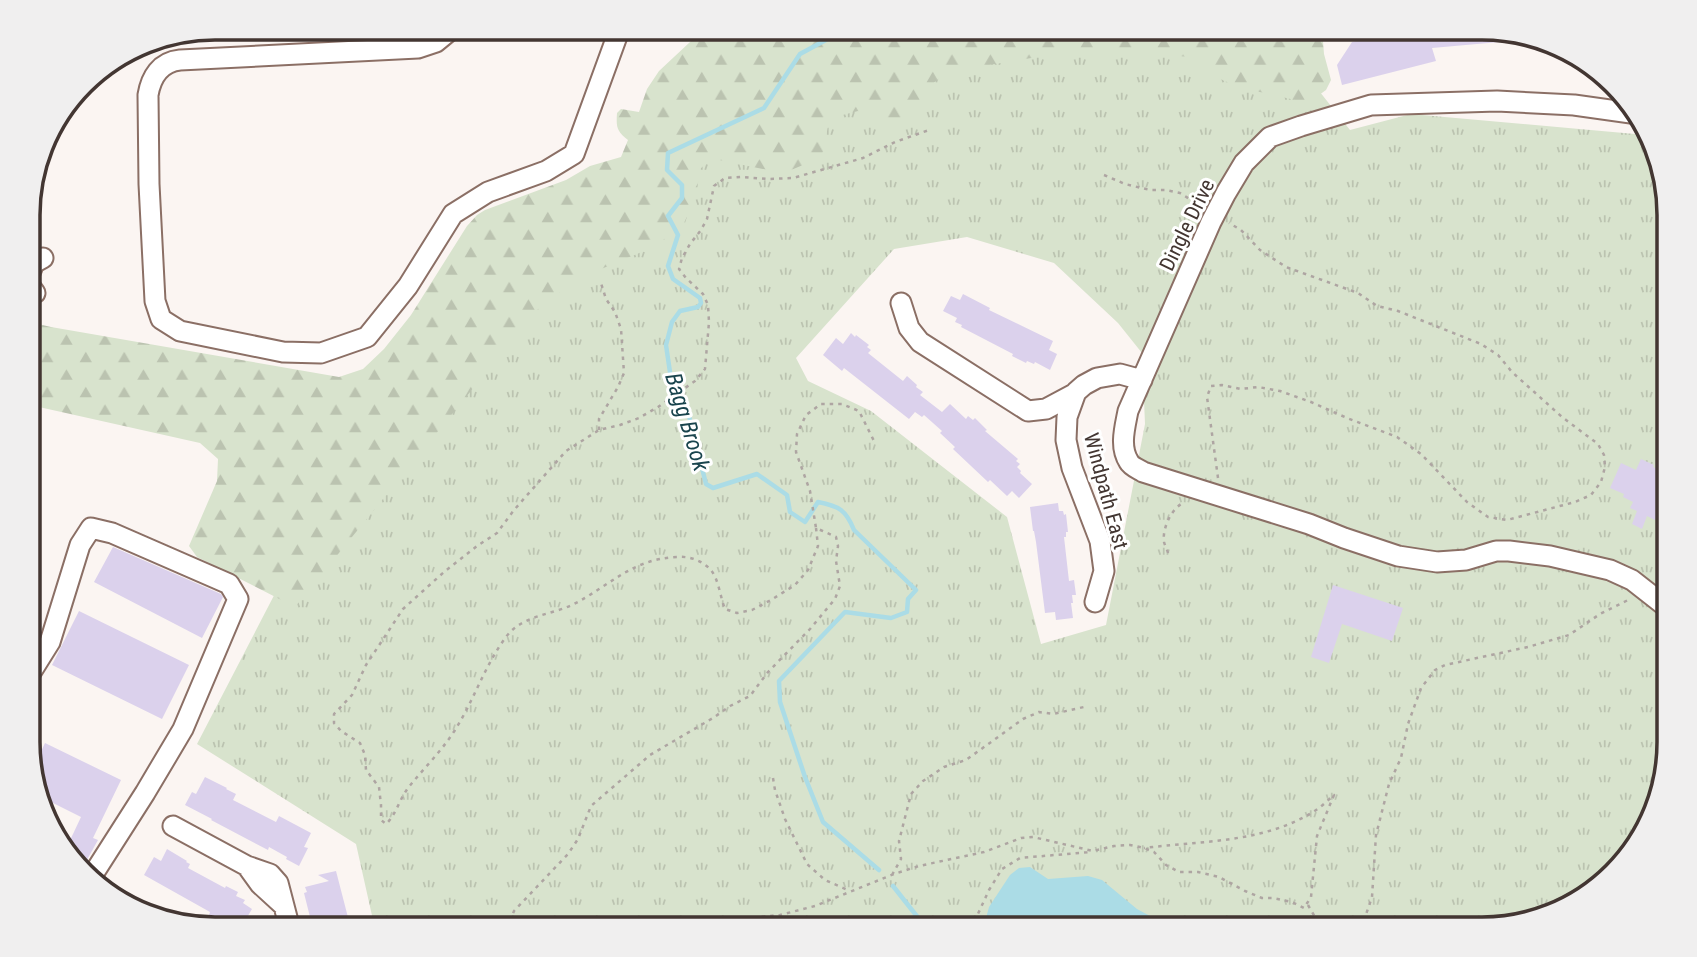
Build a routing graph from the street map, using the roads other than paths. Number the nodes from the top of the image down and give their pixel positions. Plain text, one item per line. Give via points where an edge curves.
1 (438, 40) edge
2 (616, 40) edge
3 (1623, 112) edge
4 (43, 258) dead end
5 (40, 260) edge
6 (901, 303) dead end
7 (1142, 380) junction
8 (1076, 393) junction
9 (1656, 598) edge
10 (1095, 602) dead end
11 (40, 658) edge
12 (173, 826) dead end
13 (96, 869) edge
14 (287, 917) edge

1 - 2 street via 418,48 180,60 161,67 148,95 155,301 161,319 180,331 283,352 321,353 367,337 408,286 453,214 488,192 546,171 574,155
3 - 7 street, Dingle Drive via 1497,101 1371,105 1270,137 1244,163 1215,215
4 - 5 street
6 - 8 street via 909,328 920,342 1028,411 1046,410
7 - 8 street via 1120,374 1097,378
7 - 9 street, Dingle Drive via 1128,411 1124,447 1129,464 1143,472 1398,556 1437,562 1496,551 1550,556 1624,575
8 - 10 street, Windpath East via 1067,417 1066,440 1100,541 1104,571
11 - 13 street via 50,642 80,545 91,528 229,584 238,599 183,729
12 - 14 street via 275,878

